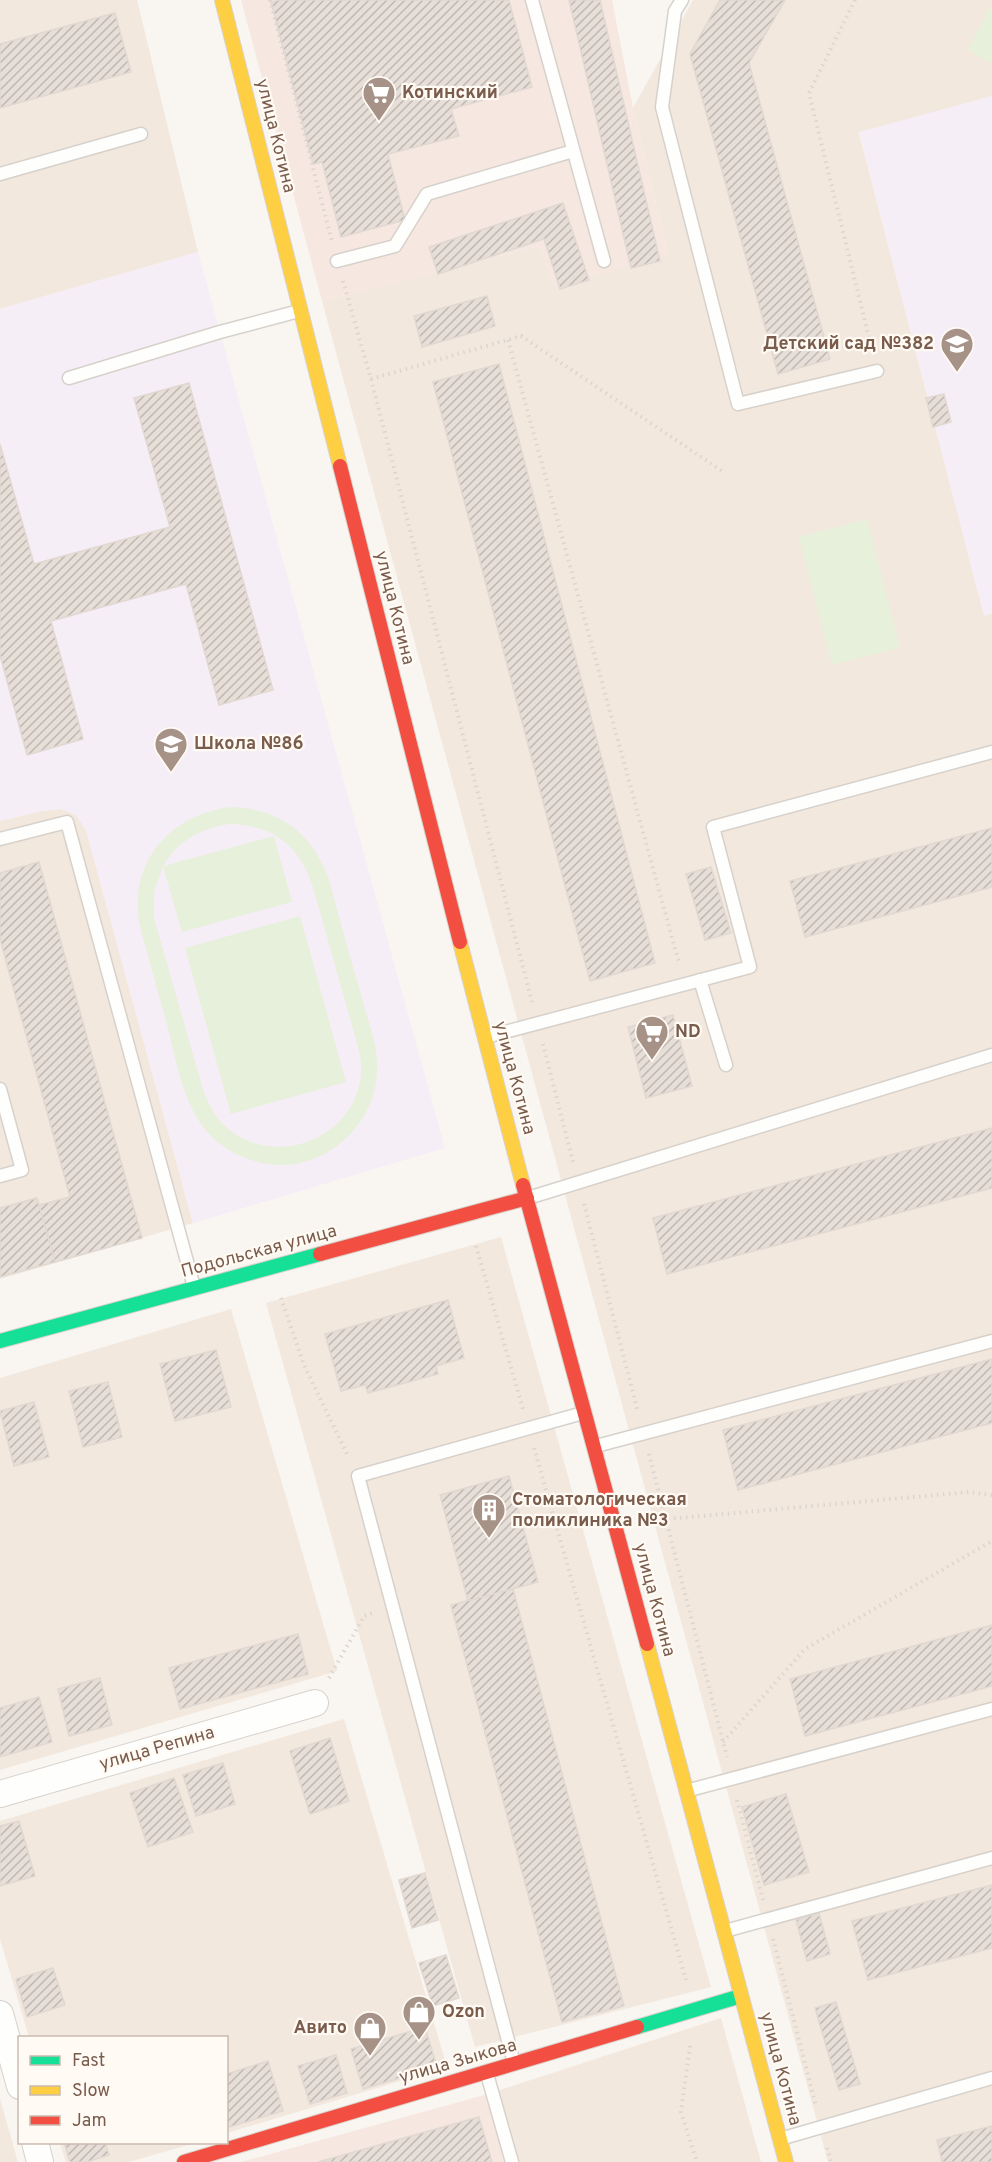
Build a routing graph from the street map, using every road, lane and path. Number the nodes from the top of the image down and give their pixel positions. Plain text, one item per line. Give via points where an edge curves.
1 (222, 0) edge
2 (270, 0) edge
3 (532, 0) edge
4 (682, 0) edge
5 (855, 0) edge
6 (141, 134) dead end
7 (573, 151) junction
8 (0, 174) edge
9 (338, 261) junction
10 (604, 261) dead end
11 (300, 311) junction
12 (508, 340) junction
13 (877, 371) joint
14 (69, 378) dead end
15 (371, 379) junction
16 (722, 471) dead end
17 (992, 752) edge
18 (0, 839) edge
19 (700, 981) junction
20 (685, 984) junction
21 (537, 1024) junction
22 (484, 1038) junction
23 (992, 1055) edge
24 (726, 1065) dead end
25 (0, 1089) edge
26 (0, 1176) edge
27 (578, 1182) junction
28 (527, 1198) junction
29 (467, 1215) junction
30 (271, 1268) junction
31 (194, 1289) junction
32 (0, 1341) edge
33 (992, 1341) edge
34 (585, 1413) junction
35 (528, 1428) junction
36 (643, 1433) junction
37 (594, 1446) junction
38 (358, 1476) junction
39 (992, 1495) edge
40 (668, 1519) dead end
41 (992, 1541) edge
42 (392, 1606) junction
43 (315, 1703) joint
44 (992, 1709) edge
45 (723, 1742) junction
46 (732, 1779) junction
47 (686, 1791) junction
48 (0, 1794) edge
49 (992, 1858) edge
50 (768, 1919) junction
51 (724, 1931) junction
52 (741, 1995) junction
53 (694, 2010) junction
54 (0, 2014) edge
55 (514, 2064) junction
56 (487, 2071) junction
57 (992, 2078) edge
58 (18, 2079) edge
59 (822, 2127) junction
60 (780, 2139) junction
61 (36, 2144) edge
62 (232, 2155) edge
63 (40, 2162) edge
64 (184, 2162) edge
65 (512, 2162) edge
66 (697, 2162) edge
67 (786, 2162) edge
68 (831, 2162) edge

1 - 11 street, улица Котина
2 - 9 path
3 - 7 lane
4 - 13 lane via 675,11 662,107 738,404
5 - 13 path via 809,93
6 - 8 lane
7 - 9 lane via 427,194 395,246
7 - 10 lane
9 - 15 path
11 - 14 lane
11 - 22 street, улица Котина
12 - 15 path
12 - 16 path via 521,336
12 - 20 path
15 - 21 path
17 - 19 lane via 713,827 750,967
18 - 31 lane via 67,822
19 - 20 lane
19 - 24 lane
20 - 21 lane
21 - 22 lane
21 - 27 path
22 - 28 street, улица Котина
23 - 27 lane
25 - 26 lane via 22,1170
27 - 28 lane
27 - 36 path
28 - 29 street, Подольская улица
28 - 34 street, улица Котина
29 - 30 street, Подольская улица
29 - 35 path
30 - 31 street, Подольская улица
30 - 38 path via 304,1365
31 - 32 street, Подольская улица
33 - 36 lane
34 - 35 lane
34 - 37 street, улица Котина
35 - 38 lane
35 - 53 path
36 - 37 lane
36 - 45 path
37 - 47 street, улица Котина
38 - 42 lane
39 - 40 path via 969,1492
41 - 45 path via 805,1649
42 - 43 path via 364,1616
42 - 55 lane
43 - 48 street, улица Репина
44 - 46 lane
45 - 46 path
46 - 47 lane
46 - 50 path
47 - 51 street, улица Котина
49 - 50 lane
50 - 51 lane
50 - 59 path
51 - 52 street, улица Котина
52 - 53 street, улица Зыкова
52 - 60 street, улица Котина
53 - 55 street, улица Зыкова
53 - 66 path via 681,2112
54 - 58 street
55 - 56 street, улица Зыкова
56 - 62 street, улица Зыкова
56 - 65 lane
57 - 59 lane
59 - 60 lane
59 - 68 path
60 - 67 street, улица Котина
61 - 63 street
62 - 64 street, улица Зыкова

